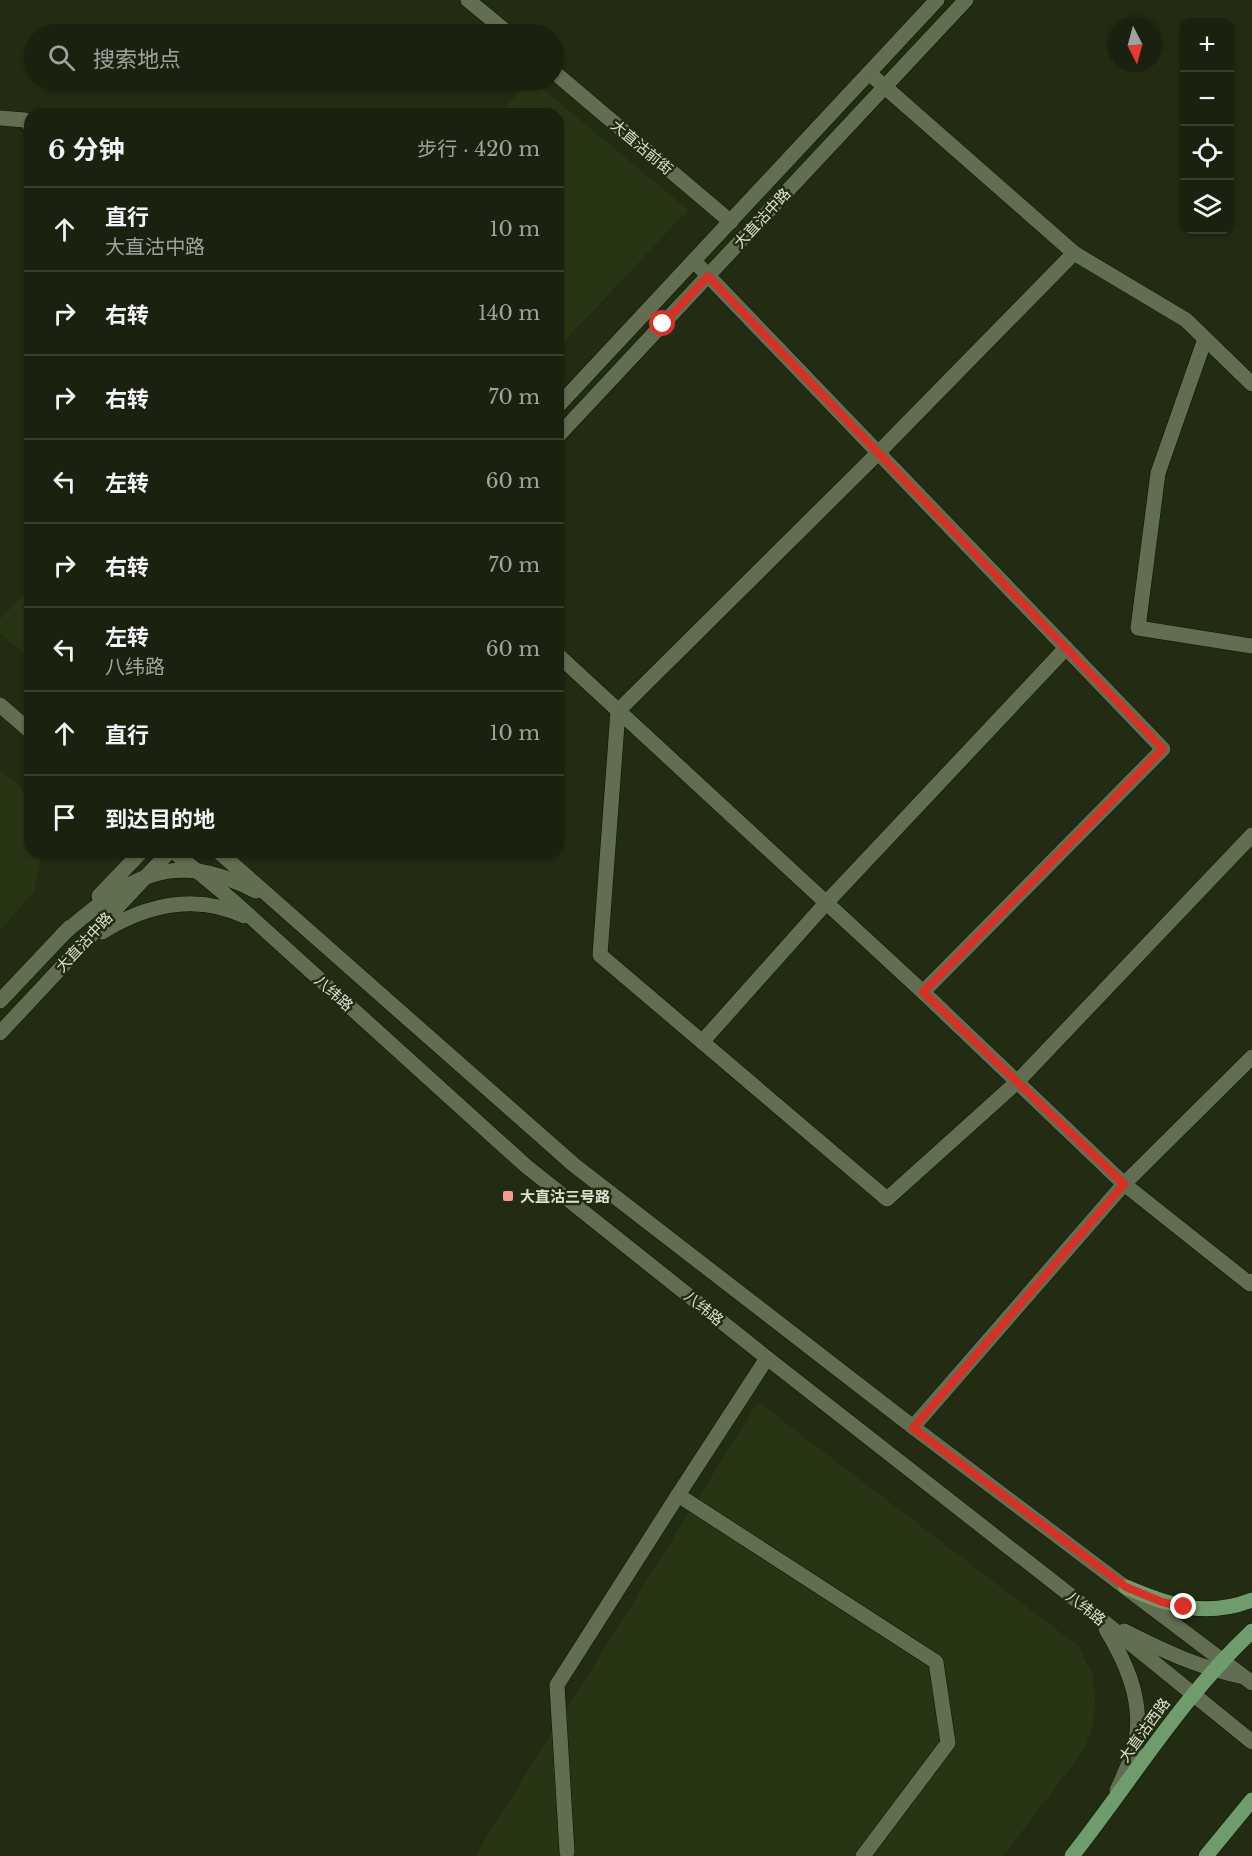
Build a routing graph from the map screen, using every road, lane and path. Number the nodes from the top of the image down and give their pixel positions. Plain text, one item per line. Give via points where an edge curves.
1 (468, 0) edge
2 (937, 0) edge
3 (966, 0) edge
4 (497, 24) edge
5 (869, 73) junction
6 (564, 80) edge
7 (885, 87) junction
8 (0, 118) edge
9 (24, 120) edge
10 (731, 222) junction
11 (1074, 254) junction
12 (694, 261) junction
13 (708, 276) junction
14 (1205, 339) junction
15 (1252, 384) edge
16 (564, 400) edge
17 (564, 430) edge
18 (878, 453) junction
19 (1252, 646) edge
20 (1066, 648) junction
21 (564, 661) edge
22 (0, 705) edge
23 (618, 711) junction
24 (24, 726) edge
25 (1252, 835) edge
26 (135, 858) edge
27 (163, 858) edge
28 (181, 858) edge
29 (226, 858) edge
30 (196, 870) junction
31 (147, 875) junction
32 (273, 900) junction
33 (826, 903) junction
34 (256, 922) junction
35 (63, 934) junction
36 (78, 950) junction
37 (923, 992) junction
38 (0, 1001) edge
39 (0, 1033) edge
40 (702, 1042) junction
41 (1252, 1057) edge
42 (1017, 1082) junction
43 (1124, 1184) junction
44 (1252, 1281) edge
45 (767, 1358) junction
46 (913, 1428) junction
47 (678, 1495) junction
48 (1126, 1587) junction
49 (1252, 1600) edge
50 (1098, 1617) junction
51 (1252, 1631) edge
52 (1218, 1665) junction
53 (1250, 1680) edge
54 (1192, 1695) junction
55 (1252, 1742) edge
56 (1252, 1800) edge
57 (1106, 1812) junction
58 (567, 1852) dead end
59 (863, 1856) edge
60 (1072, 1856) edge
61 (1206, 1856) edge

1 - 4 street
2 - 5 street, 大直沽中路
3 - 7 street, 大直沽中路
5 - 7 street
5 - 10 street, 大直沽中路
6 - 10 street, 大直沽前街
7 - 11 street
7 - 13 street, 大直沽中路
8 - 9 street
10 - 12 street, 大直沽中路
11 - 14 street via 1185,320
11 - 18 street
12 - 13 street
12 - 16 street, 大直沽中路
13 - 17 street, 大直沽中路
13 - 18 street
14 - 15 street
14 - 19 street via 1158,473 1138,628
18 - 20 street
18 - 23 street
20 - 33 street
20 - 37 street via 1163,749
21 - 23 street
22 - 24 street
23 - 33 street
23 - 40 street via 600,956
25 - 42 street
26 - 35 street, 大直沽中路
27 - 31 street, 大直沽中路
28 - 30 street, 八纬路
29 - 32 street, 八纬路
30 - 31 street
30 - 32 street via 234,881
30 - 34 street, 八纬路
31 - 35 street via 109,896
31 - 36 street, 大直沽中路
32 - 46 street, 八纬路 via 574,1165
33 - 37 street
33 - 40 street
34 - 36 street via 216,907 172,904 120,921
34 - 45 street, 八纬路 via 526,1166
35 - 38 street, 大直沽中路
36 - 39 street, 大直沽中路
37 - 42 street
40 - 42 street via 887,1198
41 - 43 street
42 - 43 street
43 - 44 street via 1250,1284
43 - 46 street
45 - 47 street
45 - 50 street, 八纬路
46 - 48 street, 八纬路
47 - 58 street via 557,1685
47 - 59 street via 936,1662 948,1743
48 - 49 main road via 1162,1602 1197,1609 1230,1608
48 - 52 street, 八纬路
50 - 52 street via 1160,1649
50 - 54 street, 八纬路
50 - 57 street via 1129,1673 1137,1716 1131,1754
51 - 52 main road, 大直沽西路
52 - 53 street, 八纬路
52 - 54 main road, 大直沽西路
54 - 55 street, 八纬路
54 - 57 main road, 大直沽西路
56 - 61 main road
57 - 60 main road, 大直沽西路

